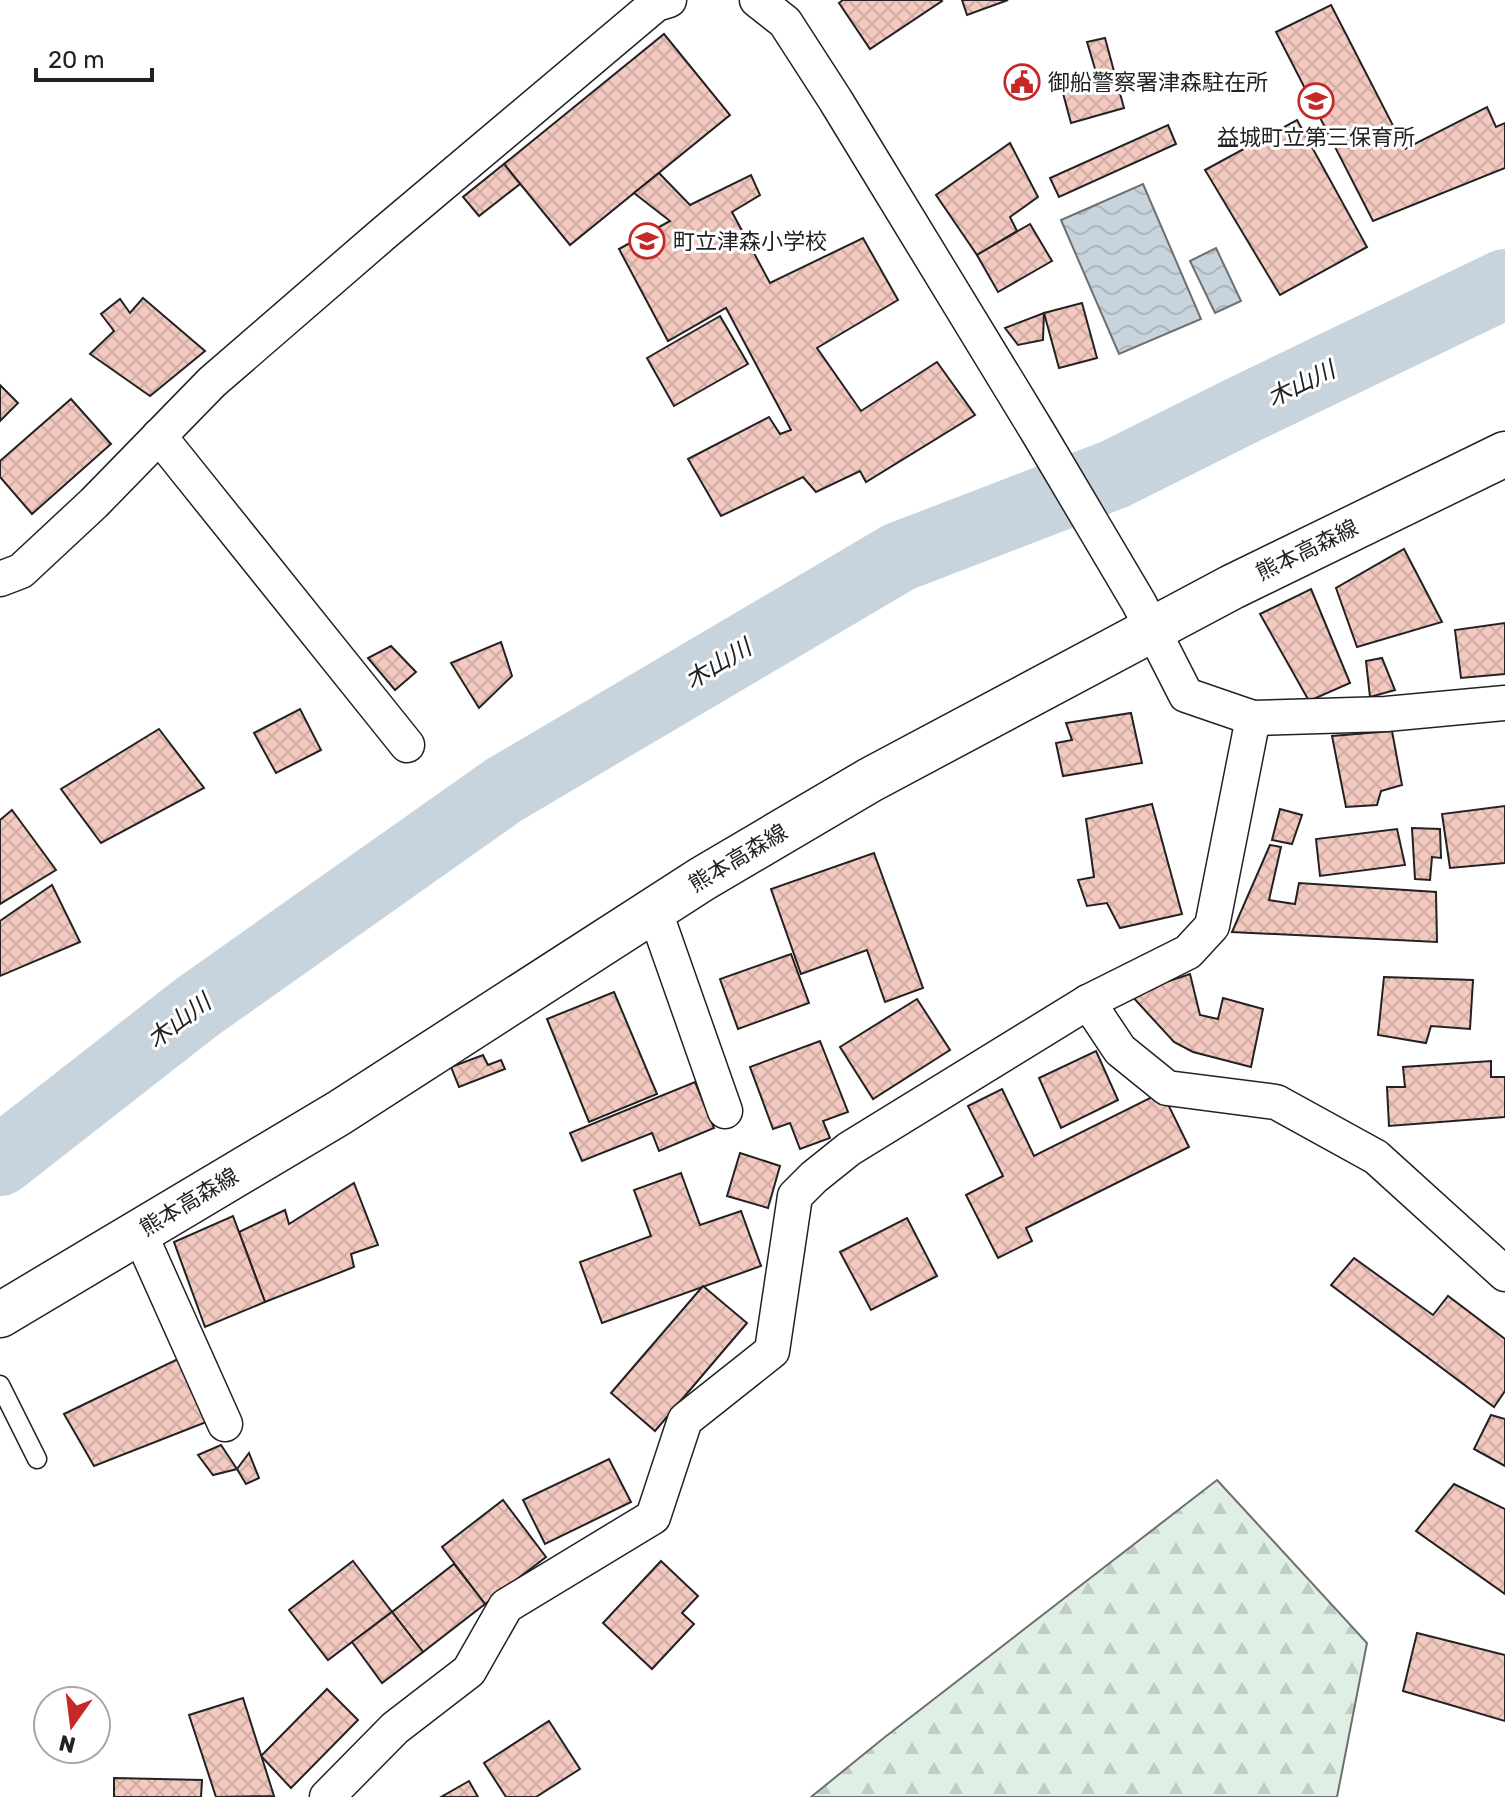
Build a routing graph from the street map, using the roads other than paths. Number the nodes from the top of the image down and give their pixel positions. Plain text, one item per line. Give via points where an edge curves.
1 (669, 0) edge
2 (757, 0) edge
3 (159, 436) junction
4 (1505, 454) edge
5 (0, 579) edge
6 (1145, 616) junction
7 (1505, 703) edge
8 (1253, 718) junction
9 (407, 745) dead end
10 (654, 909) junction
11 (1088, 1002) junction
12 (725, 1111) dead end
13 (139, 1232) junction
14 (1505, 1274) edge
15 (0, 1315) edge
16 (0, 1385) edge
17 (225, 1424) dead end
18 (37, 1459) dead end
19 (327, 1797) edge

1 - 3 street via 656,4 383,234 212,382
2 - 6 street via 785,22 836,101
3 - 5 street via 21,571
3 - 9 street
4 - 6 main road, 熊本高森線 via 1232,587
6 - 8 street via 1186,695
6 - 10 main road, 熊本高森線
7 - 8 street
8 - 11 street via 1212,926 1188,952
10 - 12 street
10 - 13 main road, 熊本高森線 via 339,1113
11 - 14 street via 1120,1050 1167,1088 1276,1102 1376,1157
11 - 19 street via 849,1149 795,1196 772,1351 685,1420 653,1517 506,1606 469,1671 395,1728
13 - 15 main road, 熊本高森線
13 - 17 street
16 - 18 lane

